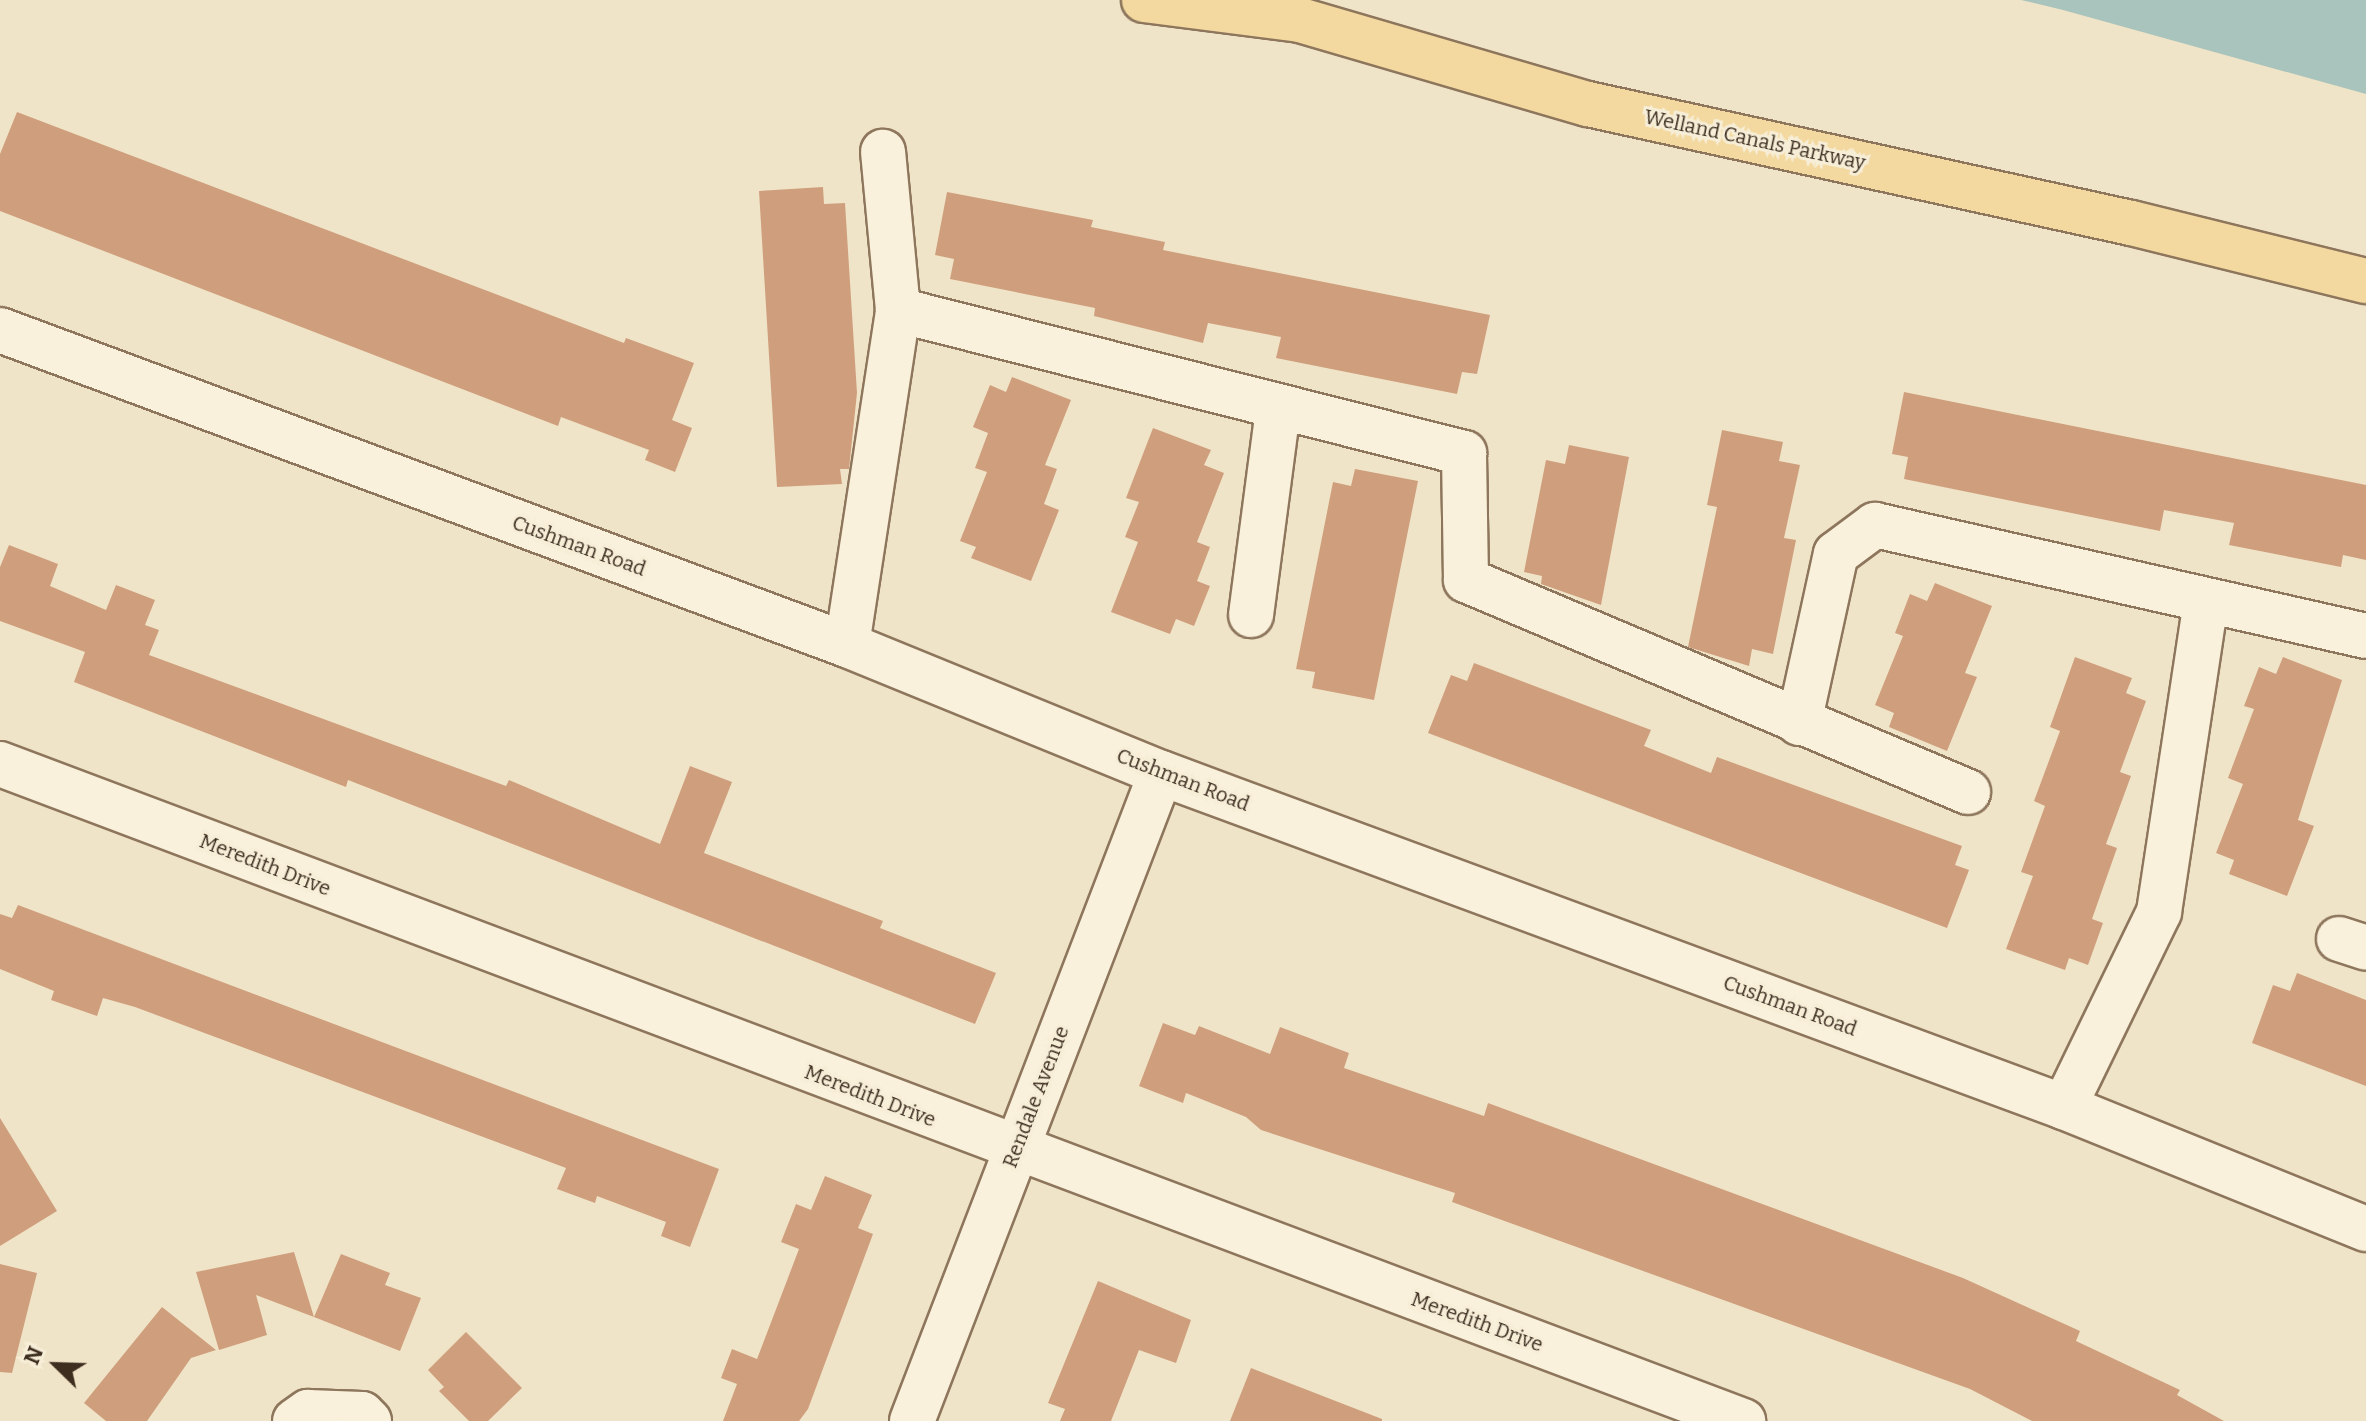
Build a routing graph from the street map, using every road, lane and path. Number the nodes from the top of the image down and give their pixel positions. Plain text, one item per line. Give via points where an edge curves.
1 (1144, 0) edge
2 (883, 152) dead end
3 (2366, 281) edge
4 (898, 310) junction
5 (0, 330) edge
6 (1278, 409) junction
7 (2206, 601) junction
8 (1251, 615) dead end
9 (2366, 636) edge
10 (847, 645) junction
11 (1799, 723) junction
12 (0, 764) edge
13 (1161, 773) junction
14 (1968, 792) dead end
15 (2064, 1107) junction
16 (1015, 1151) junction
17 (2366, 1229) edge
18 (295, 1421) edge
19 (369, 1421) edge
20 (912, 1421) edge
21 (1743, 1421) edge

1 - 3 main road, Welland Canals Parkway via 1300,20 1588,104 2131,223
2 - 4 street
4 - 6 street
4 - 10 street
5 - 10 street, Cushman Road
6 - 8 street
6 - 11 street via 1464,453 1466,580
7 - 9 street
7 - 11 street via 1875,525 1836,554
7 - 15 street via 2159,912
10 - 13 street, Cushman Road
11 - 14 street
12 - 16 street, Meredith Drive
13 - 15 street, Cushman Road
13 - 16 street, Rendale Avenue
15 - 17 street, Cushman Road
16 - 20 street, Rendale Avenue
16 - 21 street, Meredith Drive
18 - 19 street via 308,1412 362,1414

